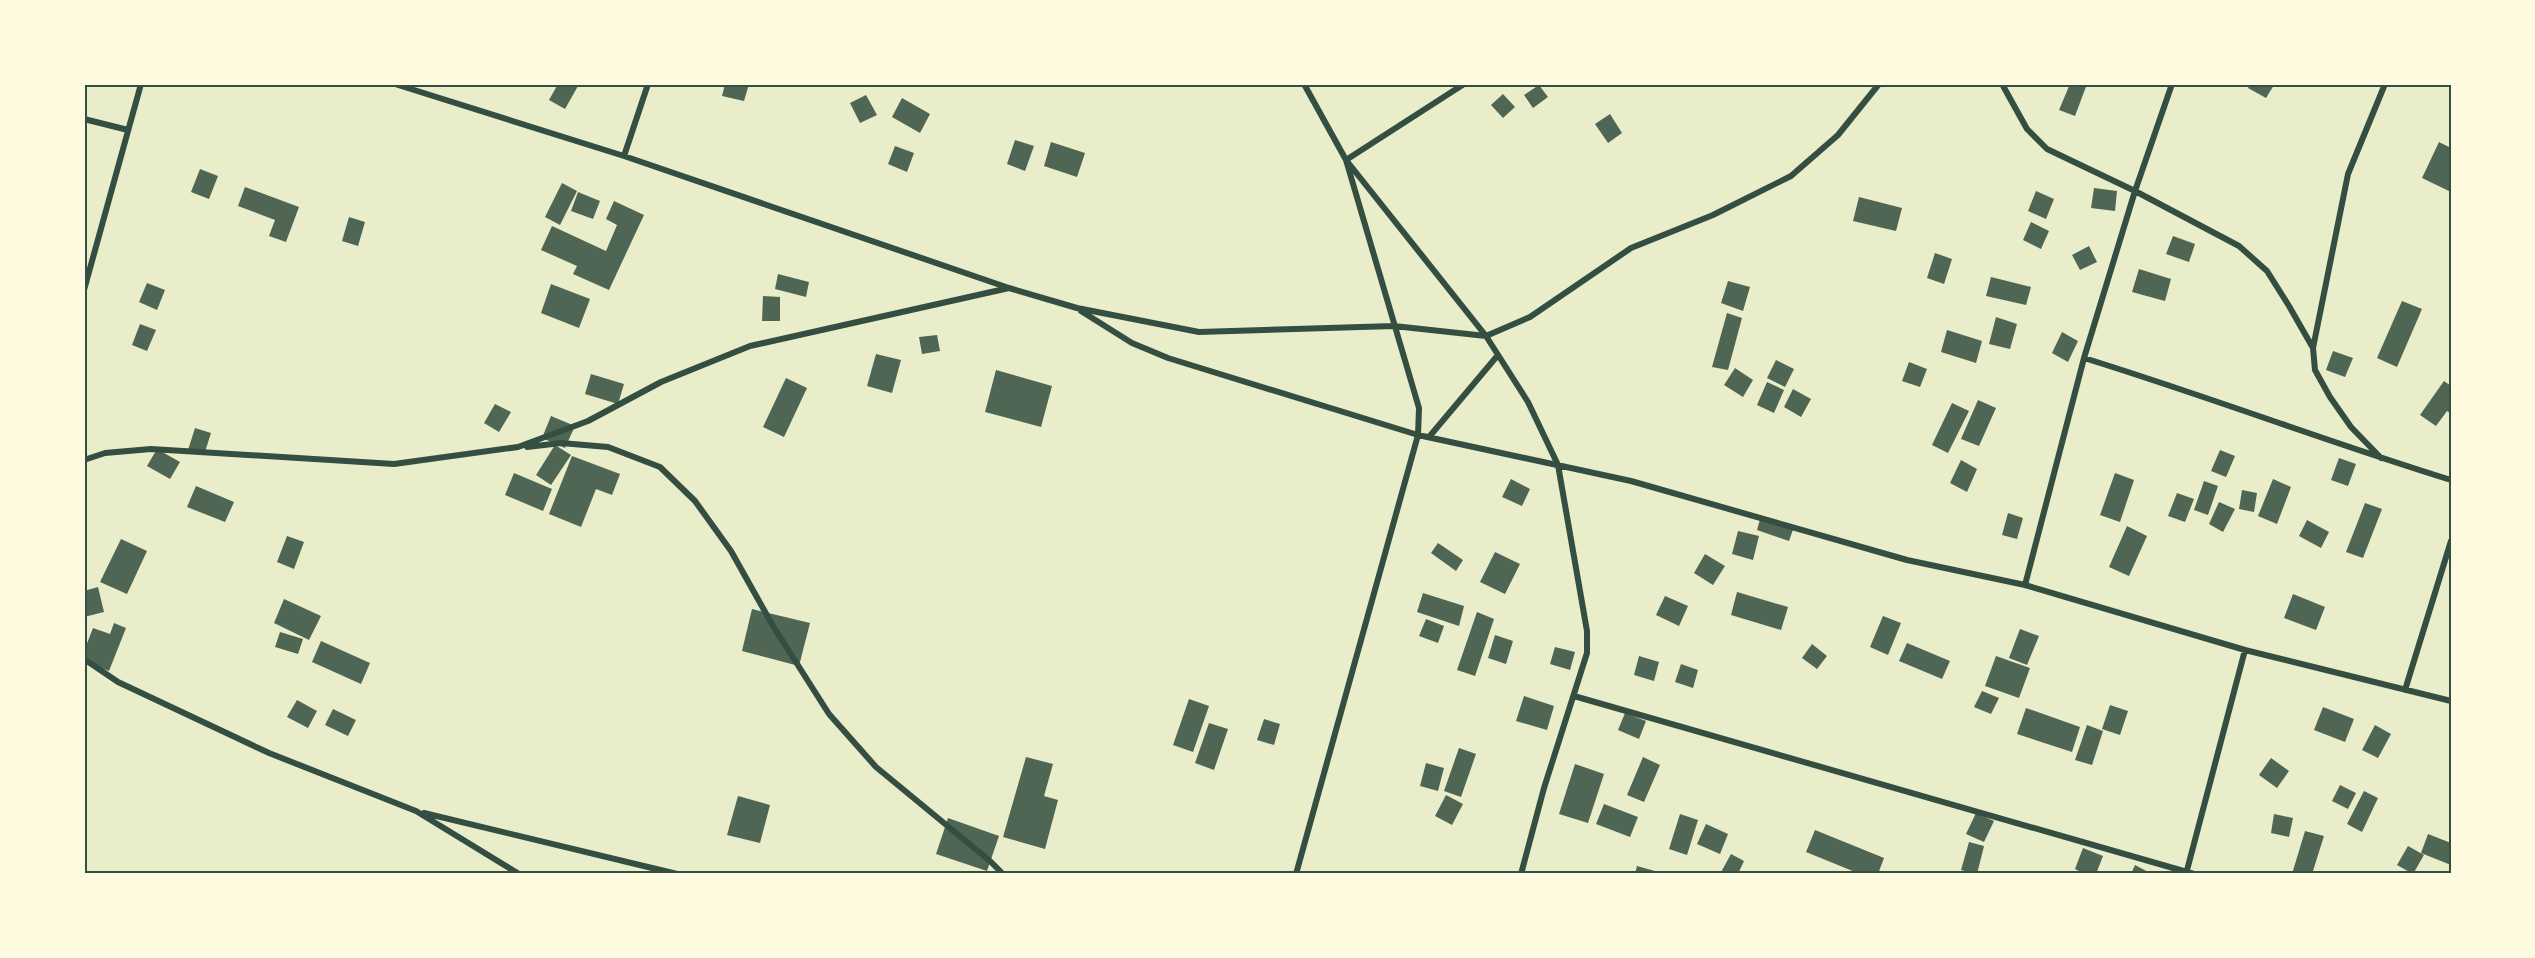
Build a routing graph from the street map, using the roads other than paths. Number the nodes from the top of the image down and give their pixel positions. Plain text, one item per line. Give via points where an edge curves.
1 (141, 84) edge
2 (395, 84) edge
3 (648, 84) edge
4 (1304, 84) edge
5 (1464, 84) edge
6 (1879, 84) edge
7 (2002, 84) edge
8 (2172, 84) edge
9 (2385, 84) edge
10 (84, 119) edge
11 (128, 130) junction
12 (624, 156) junction
13 (1346, 160) junction
14 (2135, 191) junction
15 (1010, 288) junction
16 (84, 290) edge
17 (1077, 308) junction
18 (1394, 326) junction
19 (1486, 336) junction
20 (2313, 348) junction
21 (1498, 355) junction
22 (2084, 358) junction
23 (1418, 435) junction
24 (1429, 437) junction
25 (518, 447) junction
26 (2381, 458) junction
27 (84, 460) edge
28 (1558, 465) junction
29 (2451, 480) edge
30 (2451, 541) edge
31 (2025, 585) junction
32 (2245, 650) junction
33 (84, 659) edge
34 (2405, 690) junction
35 (1574, 696) junction
36 (2451, 701) edge
37 (416, 811) junction
38 (2186, 873) edge
39 (519, 874) edge
40 (677, 874) edge
41 (1003, 874) edge
42 (1296, 874) edge
43 (1521, 874) edge
44 (2194, 874) edge

1 - 11 street
2 - 12 street
3 - 12 street
4 - 13 street
5 - 13 street
6 - 19 street via 1838,135 1791,176 1713,215 1631,248 1530,317
7 - 14 street via 2027,129 2047,149
8 - 14 street
9 - 20 street via 2348,174
10 - 11 street
11 - 16 street
12 - 15 street
13 - 18 street
13 - 19 street
14 - 20 street via 2239,246 2267,271
14 - 22 street
15 - 17 street
15 - 25 street via 750,346 661,382 588,421
17 - 18 street via 1198,332
17 - 23 street via 1132,343 1168,358
18 - 19 street
18 - 23 street via 1419,408
19 - 21 street
20 - 26 street via 2315,370 2330,397 2351,427
21 - 24 street
21 - 28 street via 1528,402
22 - 26 street
22 - 31 street
23 - 24 street
23 - 42 street
24 - 28 street
25 - 27 street via 394,464 151,449 105,453
25 - 41 street via 561,443 608,447 660,467 695,501 731,551 772,626 828,714 876,767
26 - 29 street
28 - 31 street via 1631,481 1907,560
28 - 35 street via 1587,631 1587,653
30 - 34 street
31 - 32 street
32 - 34 street
32 - 38 street
33 - 37 street via 118,682 269,753
34 - 36 street
35 - 38 street
35 - 43 street
37 - 39 street
37 - 40 street
38 - 44 street

